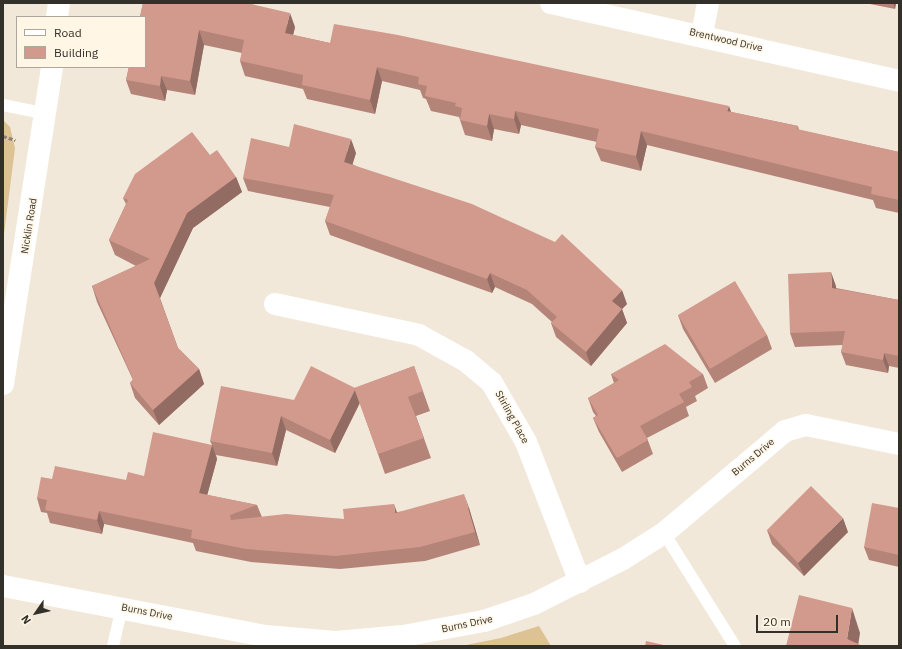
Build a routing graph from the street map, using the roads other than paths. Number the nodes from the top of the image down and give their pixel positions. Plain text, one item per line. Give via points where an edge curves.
1 (59, 3) edge
2 (551, 3) edge
3 (708, 3) edge
4 (58, 16) edge
5 (702, 34) junction
6 (52, 68) edge
7 (899, 81) edge
8 (3, 105) edge
9 (48, 114) junction
10 (275, 304) dead end
11 (3, 384) edge
12 (899, 444) edge
13 (664, 533) junction
14 (580, 582) junction
15 (3, 586) edge
16 (122, 607) junction
17 (113, 646) edge
18 (735, 646) edge

1 - 4 street
2 - 5 street, Brentwood Drive
3 - 5 street
5 - 7 street, Brentwood Drive
6 - 9 street, Nicklin Road
8 - 9 lane
9 - 11 street, Nicklin Road
10 - 14 street, Stirling Place via 419,335 466,361 492,383 526,442
12 - 13 street, Burns Drive via 806,425 785,431
13 - 14 street, Burns Drive
13 - 18 lane
14 - 16 street, Burns Drive via 484,622 403,636 336,642 265,636
15 - 16 street, Burns Drive
16 - 17 lane

